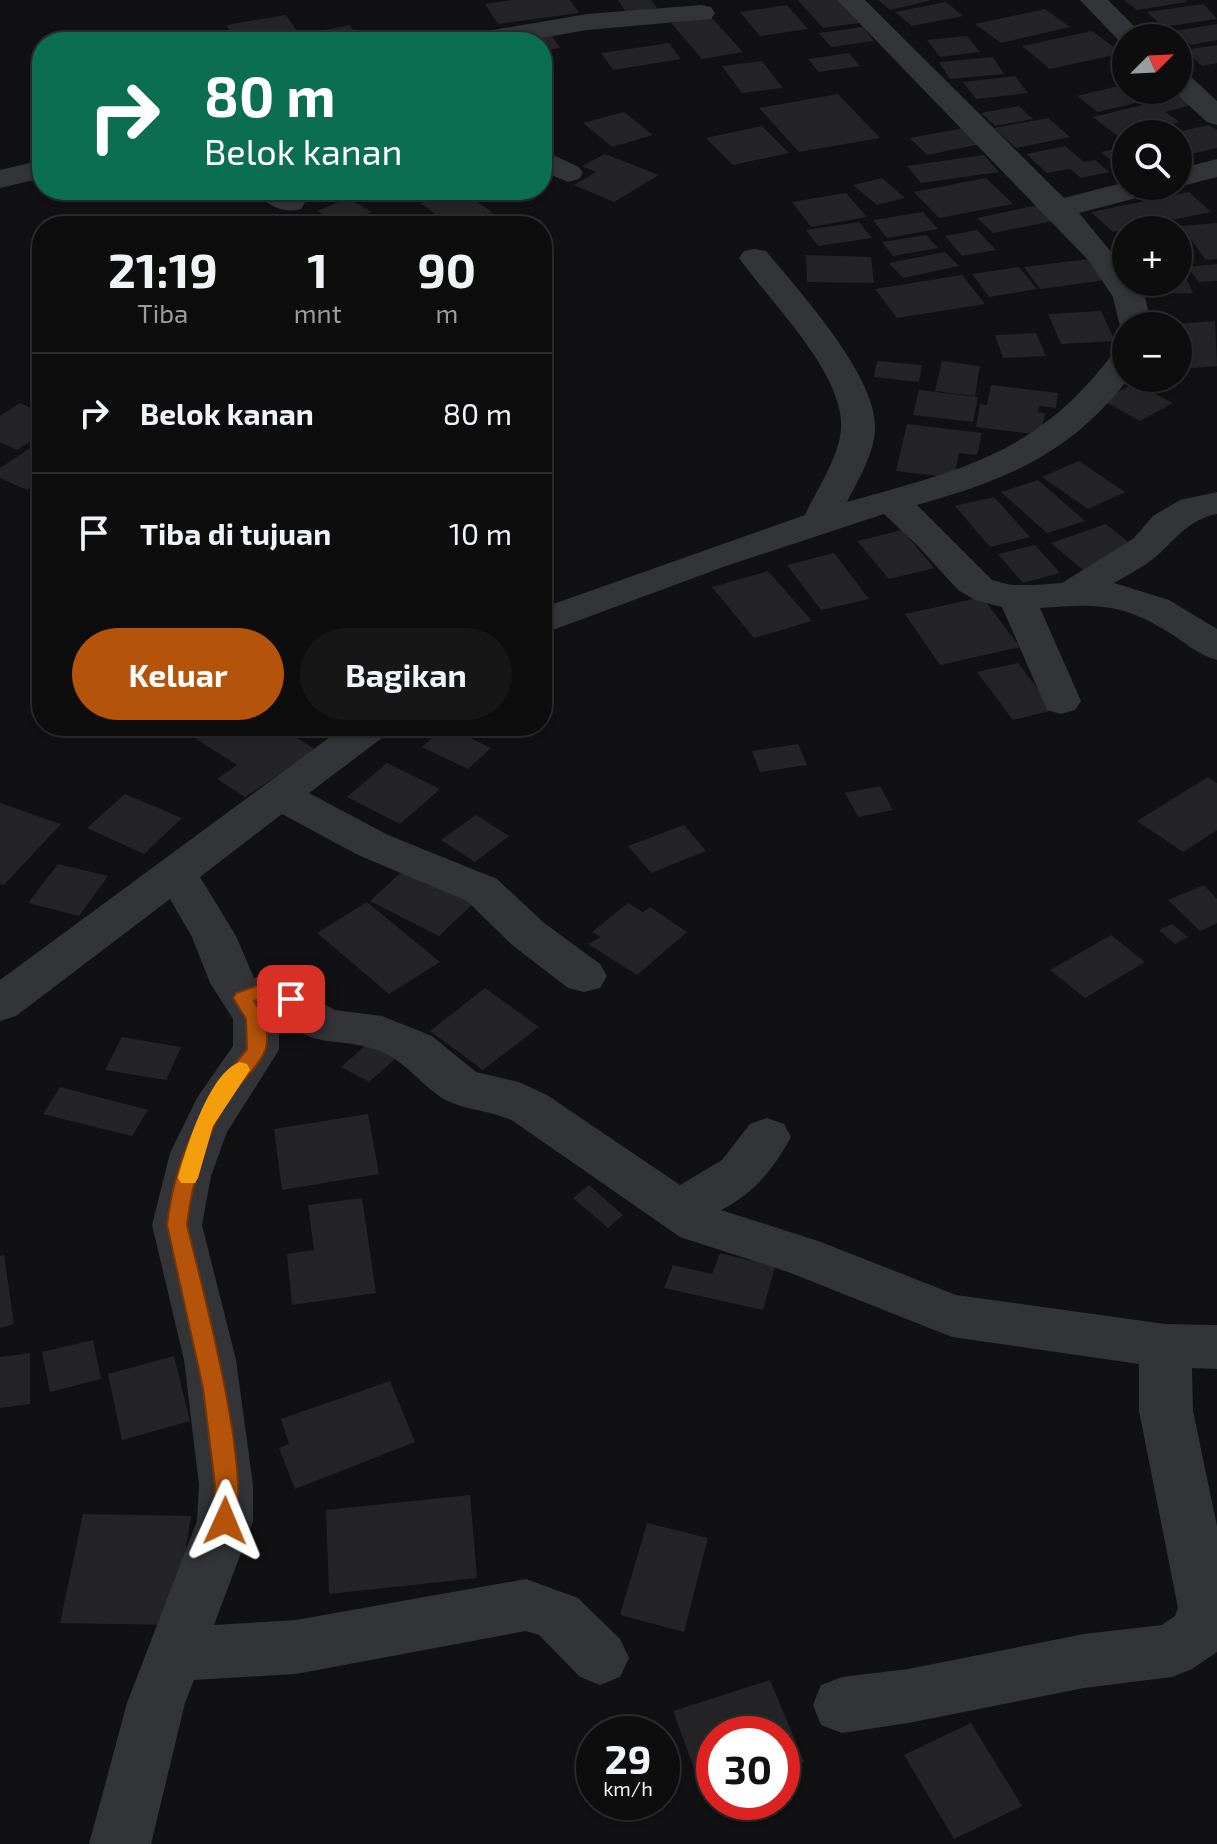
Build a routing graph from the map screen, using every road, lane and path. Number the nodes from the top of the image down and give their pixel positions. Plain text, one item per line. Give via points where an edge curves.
1 (850, 0) edge
2 (1093, 0) edge
3 (582, 11) edge
4 (701, 13) dead end
5 (1118, 24) edge
6 (505, 32) edge
7 (1192, 93) edge
8 (1217, 116) edge
9 (552, 164) edge
10 (1217, 168) edge
11 (32, 171) edge
12 (568, 173) dead end
13 (1192, 174) edge
14 (0, 179) edge
15 (1112, 195) edge
16 (1058, 209) junction
17 (755, 258) dead end
18 (1133, 312) edge
19 (1112, 379) edge
20 (890, 501) junction
21 (1217, 503) edge
22 (820, 522) junction
23 (1071, 594) junction
24 (1016, 596) junction
25 (552, 618) edge
26 (1217, 648) edge
27 (1061, 701) dead end
28 (359, 736) edge
29 (279, 795) junction
30 (175, 872) junction
31 (584, 976) dead end
32 (243, 998) junction
33 (0, 1004) edge
34 (767, 1137) dead end
35 (676, 1208) junction
36 (1191, 1346) edge
37 (174, 1654) junction
38 (600, 1658) dead end
39 (842, 1705) dead end
40 (120, 1844) edge

1 - 16 street
2 - 5 street
3 - 4 street
3 - 6 street
7 - 8 street
9 - 12 street
10 - 13 street
11 - 14 street
15 - 16 street
16 - 18 street via 1100,255 1129,297
17 - 22 street via 853,392 858,431
19 - 20 street via 1053,436 1018,456
20 - 22 street
20 - 24 street via 964,576 986,592
21 - 23 street via 1193,508 1166,524 1147,546
22 - 25 street
23 - 24 street
23 - 26 street via 1118,595 1154,606
24 - 27 street
28 - 29 street
29 - 30 street
29 - 31 street via 373,845 482,890
30 - 32 street
30 - 33 street
32 - 35 street via 279,987 306,1015 326,1026 382,1033 416,1048 459,1085 530,1108
32 - 37 street via 256,1018 256,1050 203,1126 177,1225 210,1360 226,1485 225,1521
34 - 35 street via 734,1181
35 - 36 street via 698,1223 803,1256 952,1316
36 - 39 street via 1166,1411 1206,1608 1198,1633 1172,1650
37 - 38 street via 296,1647 526,1605 558,1616
37 - 40 street

